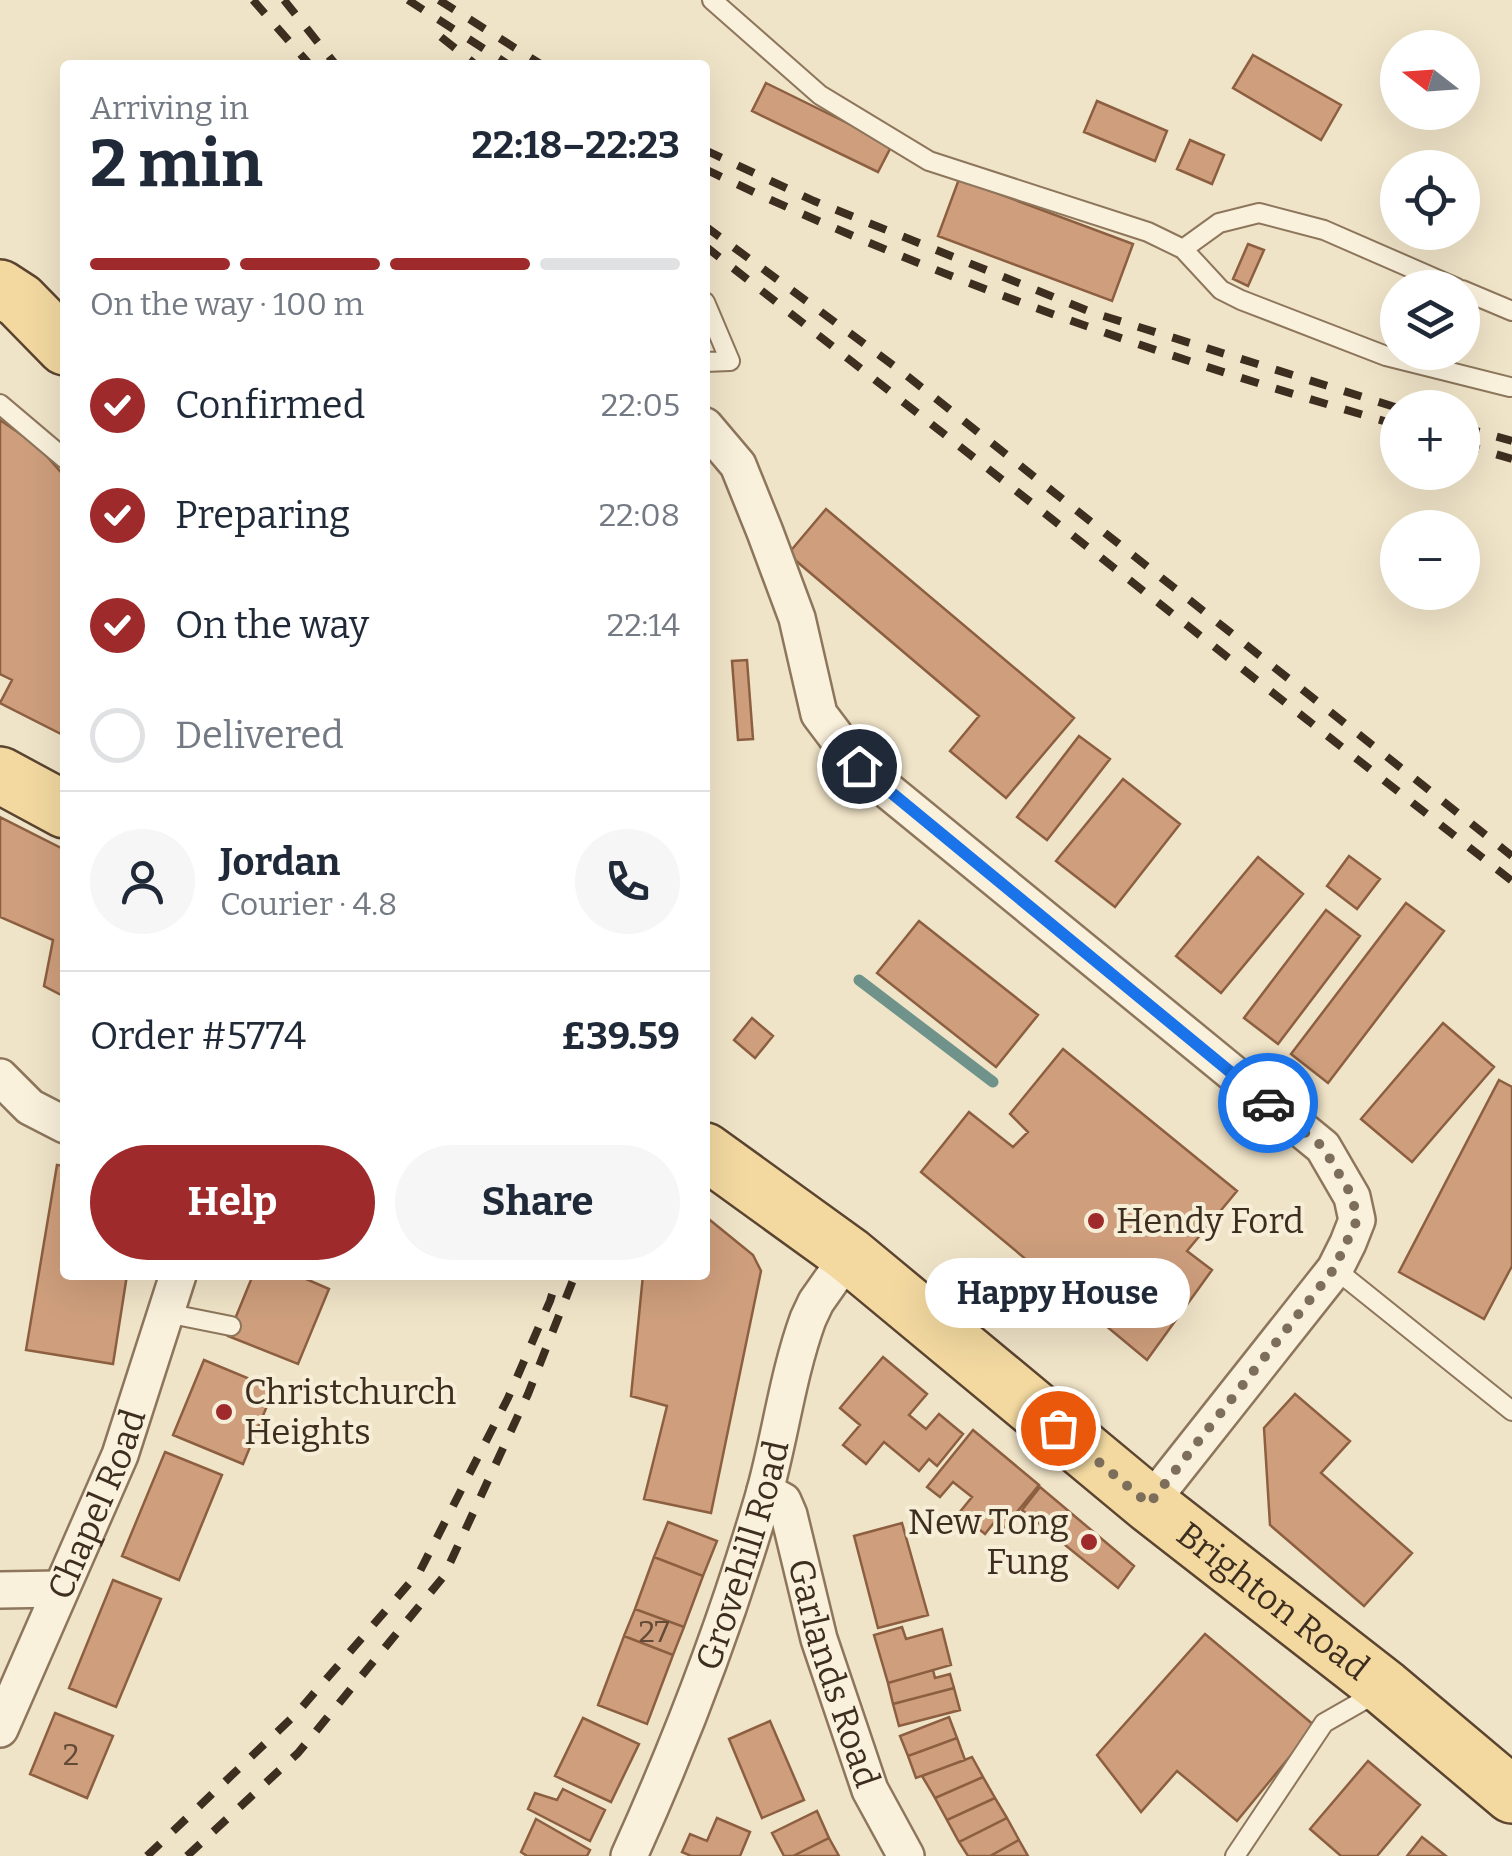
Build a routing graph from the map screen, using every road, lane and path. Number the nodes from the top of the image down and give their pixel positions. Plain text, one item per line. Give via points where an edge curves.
1 (712, 0) edge
2 (1183, 249) junction
3 (1416, 270) edge
4 (0, 288) edge
5 (1480, 297) edge
6 (1512, 311) edge
7 (710, 314) edge
8 (60, 341) edge
9 (710, 362) edge
10 (1510, 387) edge
11 (0, 404) edge
12 (710, 432) edge
13 (60, 456) edge
14 (0, 775) edge
15 (60, 807) edge
16 (0, 1076) edge
17 (60, 1122) edge
18 (710, 1154) edge
19 (849, 1255) junction
20 (1334, 1269) junction
21 (176, 1280) edge
22 (166, 1312) junction
23 (230, 1326) dead end
24 (1512, 1410) edge
25 (764, 1491) junction
26 (1149, 1504) junction
27 (60, 1589) junction
28 (0, 1590) edge
29 (1385, 1688) junction
30 (0, 1728) edge
31 (1512, 1795) edge
32 (629, 1856) edge
33 (906, 1856) edge
34 (1235, 1856) edge

1 - 2 lane via 820,95 929,161
2 - 3 lane via 1219,223 1259,212 1324,230
2 - 10 lane via 1221,290 1242,300 1386,356
4 - 8 main road
5 - 6 lane
7 - 9 lane via 730,361
11 - 13 lane
12 - 20 street via 738,466 752,499 797,618 820,714 859,766 1323,1147 1352,1196 1357,1220
14 - 15 main road
16 - 17 street via 30,1107
18 - 19 main road, Brighton Road
19 - 25 street, Grovehill Road via 803,1332
19 - 26 main road, Brighton Road
20 - 24 lane
20 - 26 street
21 - 22 street, Chapel Road
22 - 23 lane
22 - 27 street, Chapel Road via 120,1455
25 - 32 street, Grovehill Road via 729,1611
25 - 33 street, Garlands Road via 783,1501 789,1516 819,1640 863,1772
26 - 29 main road, Brighton Road
27 - 28 street
27 - 30 street, Chapel Road
29 - 31 main road, Brighton Road
29 - 34 lane via 1324,1723

